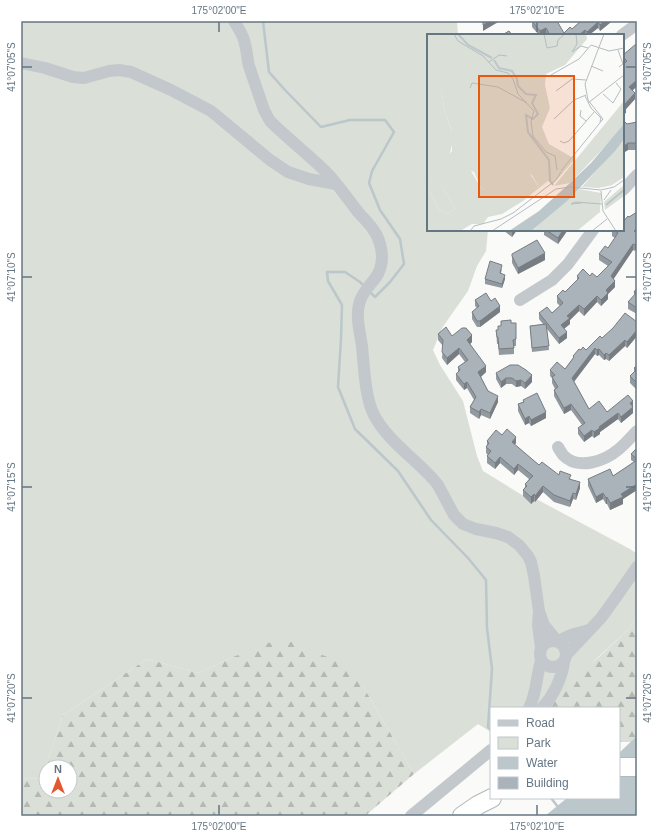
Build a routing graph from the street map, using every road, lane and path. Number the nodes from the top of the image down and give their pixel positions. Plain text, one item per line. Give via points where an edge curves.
1 (234, 21) edge
2 (637, 24) edge
3 (623, 34) edge
4 (21, 63) edge
5 (637, 175) edge
6 (336, 184) junction
7 (624, 189) edge
8 (592, 231) edge
9 (520, 300) dead end
10 (637, 431) edge
11 (558, 447) dead end
12 (637, 567) edge
13 (539, 611) junction
14 (590, 629) junction
15 (557, 641) junction
16 (541, 648) junction
17 (565, 658) junction
18 (541, 661) junction
19 (529, 707) edge
20 (543, 707) edge
21 (490, 751) edge
22 (620, 767) edge
23 (637, 767) edge
24 (490, 799) edge
25 (411, 816) edge
26 (462, 816) edge

1 - 6 street via 245,42 247,59 266,115 278,129 328,173
2 - 3 street
4 - 6 street via 84,78 114,70 131,72 211,111 288,172
5 - 7 street
6 - 13 street via 372,227 380,242 381,266 366,290 358,314 366,383 374,415 395,442 438,485 454,515 463,524 508,537 524,550 531,562
8 - 9 street via 568,264 552,280
10 - 11 street via 619,449 587,464 564,456
12 - 14 street via 601,618
13 - 15 street via 544,625
13 - 16 street
14 - 15 street
14 - 17 street
15 - 16 street via 547,642
15 - 17 street via 564,647
16 - 18 street
17 - 18 street via 552,668
17 - 20 street via 556,689
18 - 19 street via 535,694
21 - 25 street
22 - 23 highway
24 - 26 highway

